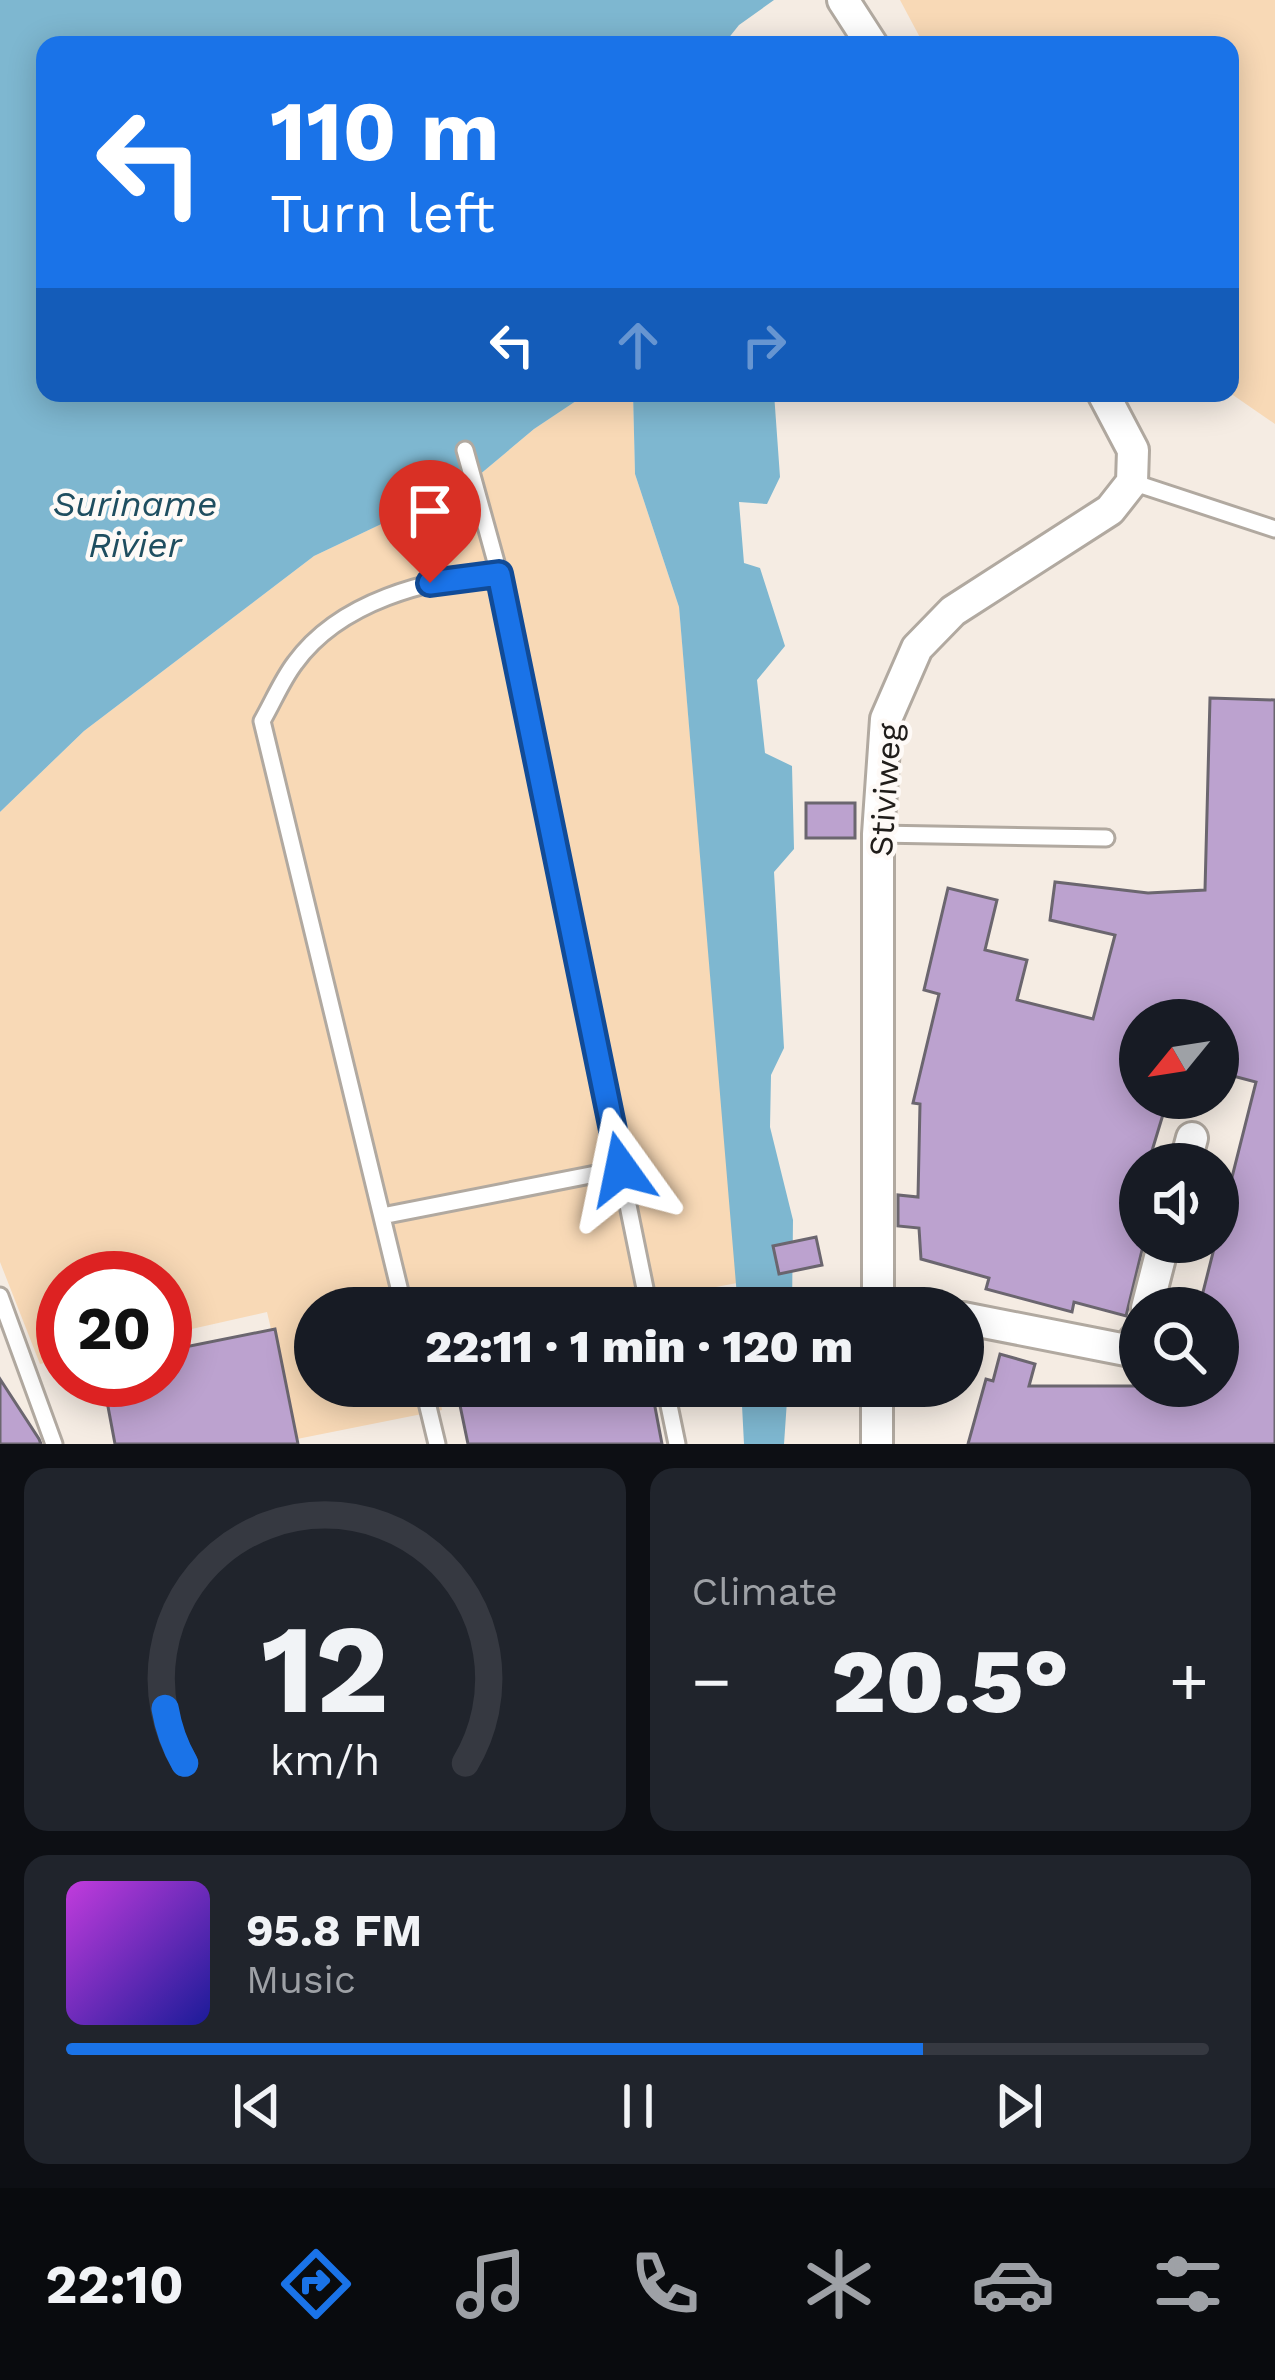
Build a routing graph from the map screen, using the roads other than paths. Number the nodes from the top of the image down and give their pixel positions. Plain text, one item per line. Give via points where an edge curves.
1 (843, 0) edge
2 (866, 36) edge
3 (1108, 402) edge
4 (465, 450) dead end
5 (1132, 482) junction
6 (1275, 529) edge
7 (499, 574) junction
8 (878, 834) junction
9 (1106, 838) dead end
10 (621, 1169) junction
11 (382, 1216) junction
12 (399, 1287) edge
13 (645, 1287) edge
14 (878, 1287) edge
15 (0, 1296) edge
16 (984, 1322) edge
17 (1119, 1348) edge
18 (428, 1407) edge
19 (669, 1407) edge
20 (878, 1407) edge
21 (54, 1444) edge
22 (437, 1444) edge
23 (677, 1444) edge
24 (878, 1444) edge

1 - 2 street
3 - 5 street via 1133,450
4 - 7 lane
5 - 6 lane
5 - 8 street, Stiviweg via 1110,510 1009,570 917,648 886,719
7 - 10 lane
7 - 11 lane via 404,589 340,621 296,661 262,721
8 - 9 lane
8 - 14 street, Stiviweg
10 - 11 lane
10 - 13 lane
11 - 12 lane
15 - 21 lane
16 - 17 street
18 - 22 lane
19 - 23 lane
20 - 24 street

